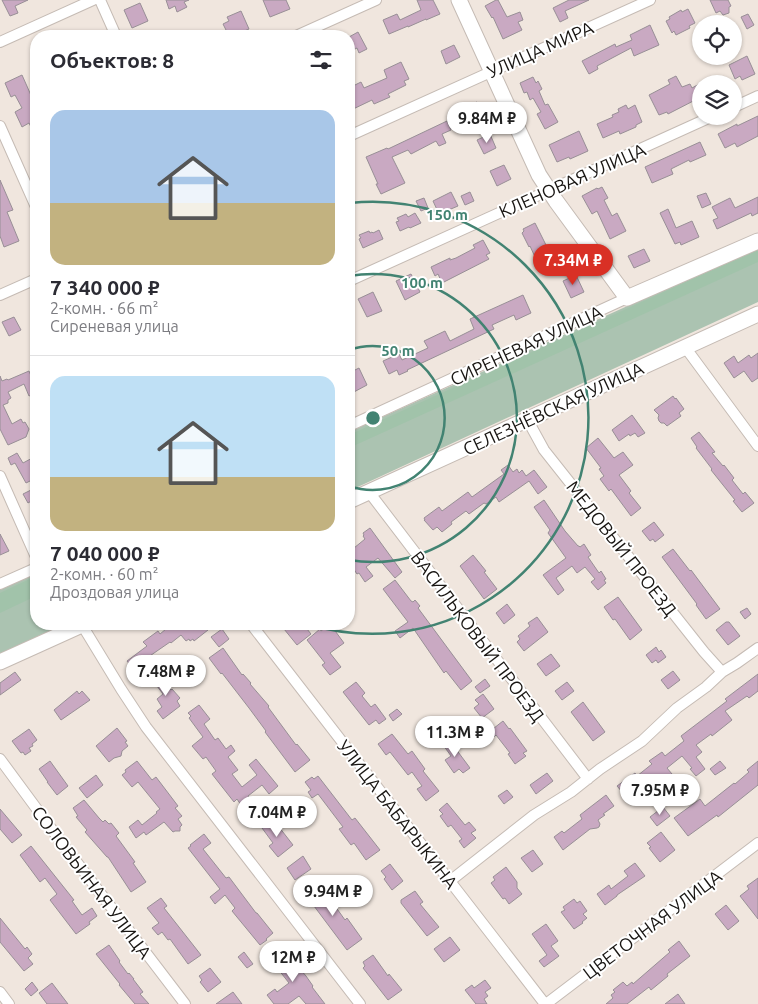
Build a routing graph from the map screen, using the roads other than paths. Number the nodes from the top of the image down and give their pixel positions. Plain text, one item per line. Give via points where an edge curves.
1 (92, 0) edge
2 (100, 0) edge
3 (376, 0) edge
4 (459, 0) edge
5 (650, 0) edge
6 (113, 30) edge
7 (309, 30) edge
8 (0, 42) edge
9 (491, 72) junction
10 (758, 96) edge
11 (742, 103) edge
12 (693, 125) edge
13 (0, 126) edge
14 (355, 133) edge
15 (549, 191) junction
16 (30, 194) edge
17 (758, 241) edge
18 (355, 278) edge
19 (30, 282) edge
20 (0, 295) edge
21 (628, 298) junction
22 (758, 314) edge
23 (685, 347) junction
24 (527, 419) junction
25 (355, 423) edge
26 (758, 446) edge
27 (0, 476) edge
28 (369, 492) junction
29 (355, 498) edge
30 (30, 544) edge
31 (30, 571) edge
32 (0, 584) edge
33 (70, 630) edge
34 (86, 630) edge
35 (256, 630) edge
36 (758, 648) edge
37 (0, 662) edge
38 (722, 672) junction
39 (0, 759) edge
40 (588, 779) junction
41 (758, 843) edge
42 (450, 881) junction
43 (0, 992) edge
44 (9, 1004) edge
45 (185, 1004) edge
46 (360, 1004) edge
47 (546, 1004) edge

1 - 8 street
2 - 6 street
3 - 7 street
4 - 9 street
5 - 9 street, УЛИЦА МИРА
9 - 14 street, УЛИЦА МИРА
9 - 15 street
10 - 11 street
12 - 15 street, КЛЕНОВАЯ УЛИЦА
13 - 16 street
15 - 18 street, КЛЕНОВАЯ УЛИЦА
15 - 21 street
17 - 21 street, СИРЕНЕВАЯ УЛИЦА
19 - 20 street
21 - 25 street, СИРЕНЕВАЯ УЛИЦА
22 - 23 street, СЕЛЕЗНЁВСКАЯ УЛИЦА
23 - 24 street, СЕЛЕЗНЁВСКАЯ УЛИЦА
23 - 26 street
24 - 28 street, СЕЛЕЗНЁВСКАЯ УЛИЦА
24 - 38 street, МЕДОВЫЙ ПРОЕЗД via 544,450
27 - 30 street
28 - 29 street, СЕЛЕЗНЁВСКАЯ УЛИЦА
28 - 40 street, ВАСИЛЬКОВЫЙ ПРОЕЗД
31 - 32 street
33 - 37 street
34 - 46 street via 146,726
35 - 42 street, УЛИЦА БАБАРЫКИНА
36 - 38 street
38 - 40 street via 642,741
39 - 45 street, СОЛОВЬИНАЯ УЛИЦА
40 - 42 street via 534,815
41 - 47 street, ЦВЕТОЧНАЯ УЛИЦА
42 - 47 street, УЛИЦА БАБАРЫКИНА
43 - 44 street

